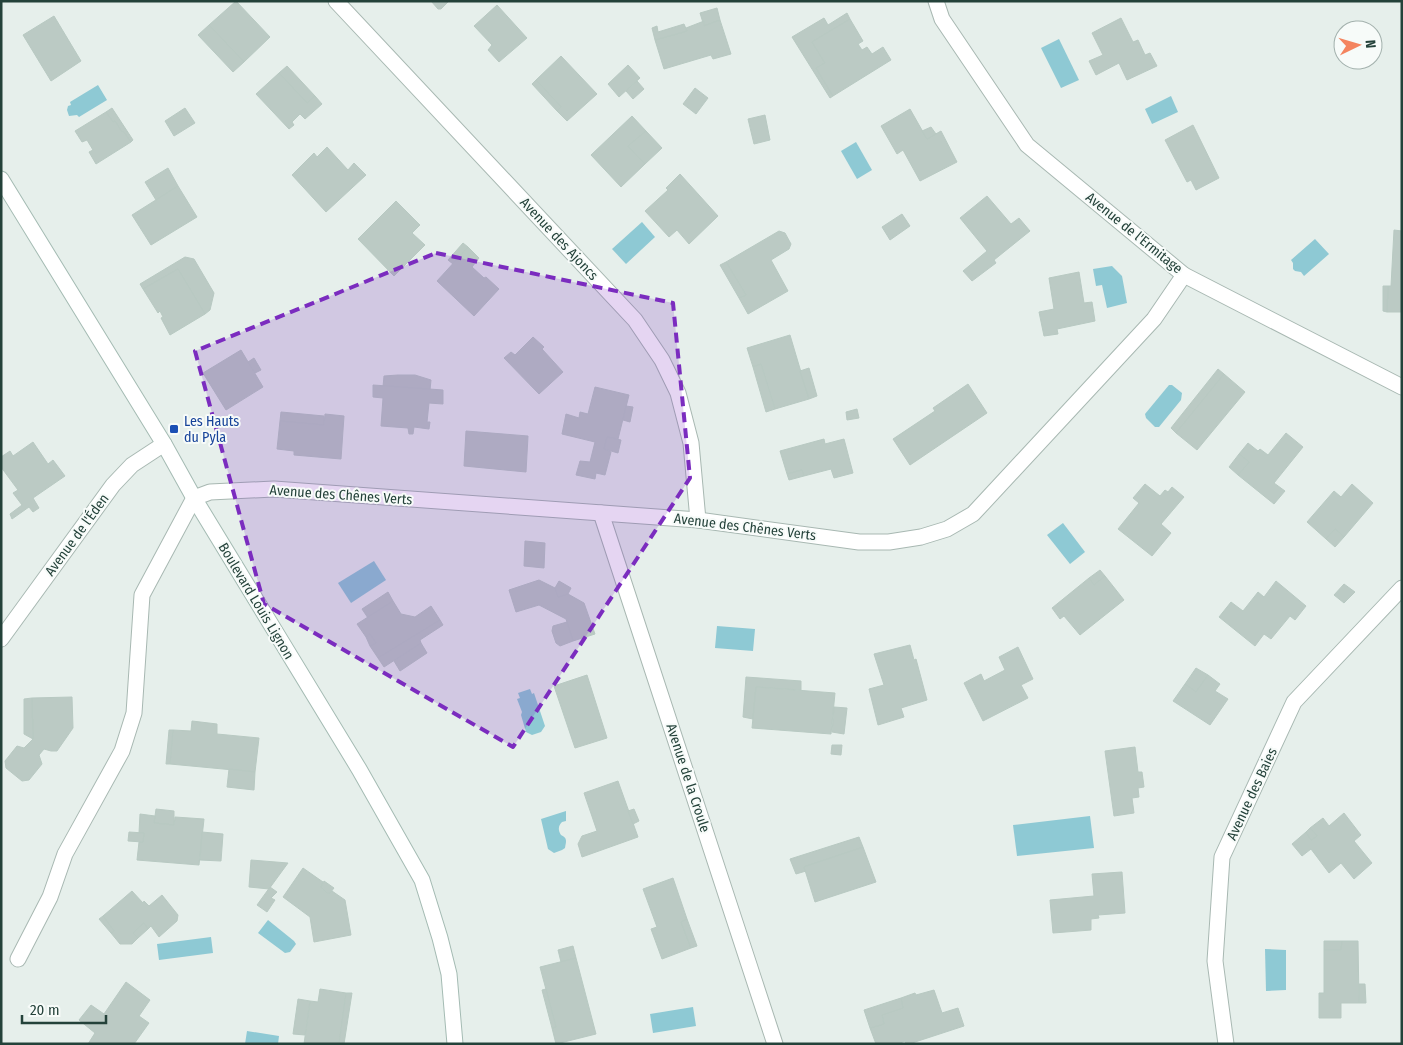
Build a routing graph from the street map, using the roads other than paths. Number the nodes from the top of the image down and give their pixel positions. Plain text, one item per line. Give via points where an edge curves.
1 (336, 1) edge
2 (936, 1) edge
3 (1, 179) edge
4 (1184, 274) junction
5 (1402, 387) edge
6 (164, 444) junction
7 (194, 498) junction
8 (601, 513) junction
9 (698, 520) junction
10 (1402, 588) edge
11 (1, 639) edge
12 (18, 959) dead end
13 (455, 1044) edge
14 (775, 1044) edge
15 (1226, 1044) edge

1 - 9 street, Avenue des Ajoncs via 635,320 662,360 678,393 691,443
2 - 4 street, Avenue de l'Ermitage via 942,20 1027,145
3 - 6 street, Boulevard Louis Lignon
4 - 5 street, Avenue de l'Ermitage
4 - 9 street, Avenue des Chênes Verts via 1154,319 1067,413 972,514 947,529 889,542 859,542
6 - 7 street, Boulevard Louis Lignon
6 - 11 street, Avenue de l'Éden via 132,465 113,485
7 - 8 street, Avenue des Chênes Verts via 210,492 274,489
7 - 12 street via 142,595 134,713 122,751 65,854 50,897
7 - 13 street, Boulevard Louis Lignon via 359,769 422,880 449,974
8 - 9 street, Avenue des Chênes Verts
8 - 14 street, Avenue de la Croule
10 - 15 street, Avenue des Baies via 1294,702 1222,857 1215,961

